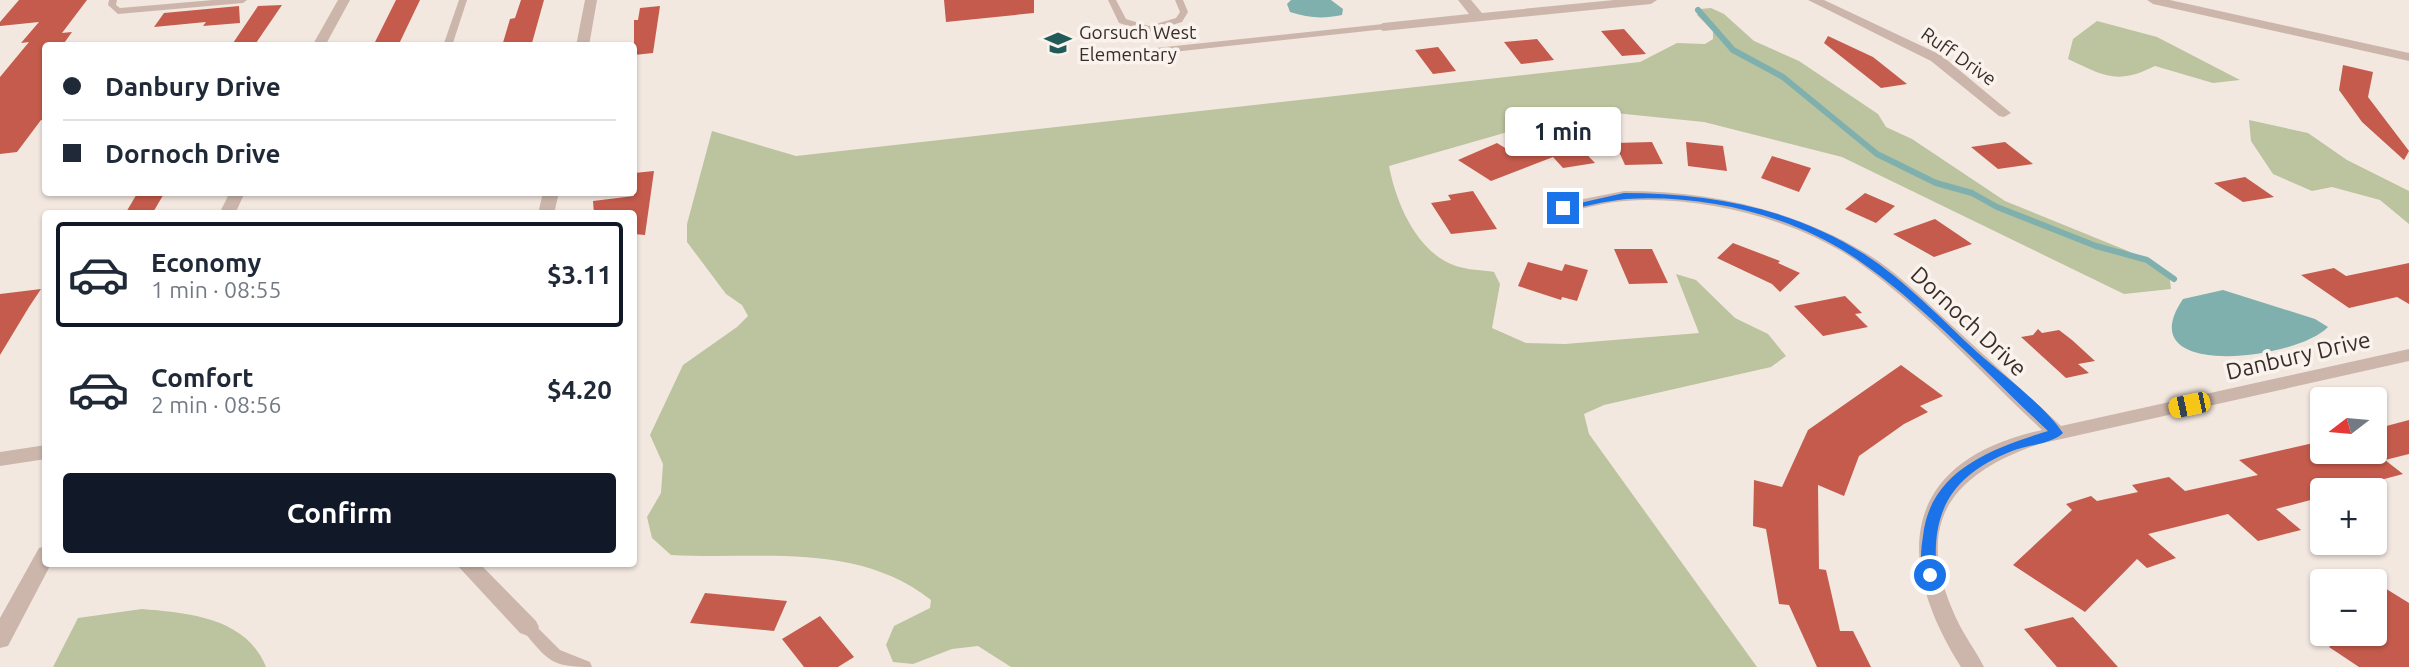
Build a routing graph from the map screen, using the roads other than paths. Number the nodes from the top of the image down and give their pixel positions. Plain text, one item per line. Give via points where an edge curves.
1 (113, 0) edge
2 (243, 0) edge
3 (344, 0) edge
4 (463, 0) edge
5 (591, 0) edge
6 (1112, 0) edge
7 (1180, 0) edge
8 (1464, 0) edge
9 (1651, 0) edge
10 (1814, 0) edge
11 (2153, 0) edge
12 (1478, 17) junction
13 (1383, 27) joint
14 (320, 42) edge
15 (448, 42) edge
16 (583, 42) edge
17 (1127, 54) dead end
18 (2409, 57) edge
19 (2004, 113) dead end
20 (1563, 208) dead end
21 (2409, 355) edge
22 (2057, 433) junction
23 (42, 453) edge
24 (0, 459) edge
25 (42, 561) edge
26 (470, 567) edge
27 (528, 627) joint
28 (0, 639) edge
29 (554, 661) edge
30 (584, 667) edge
31 (1973, 667) edge

1 - 2 lane via 118,11
3 - 14 street
4 - 15 lane
5 - 16 street
6 - 7 lane via 1122,21 1149,29 1179,20 1184,12
8 - 12 street
9 - 12 street
10 - 19 street, Ruff Drive via 1936,58
11 - 18 street
12 - 13 street
13 - 17 lane
20 - 22 street, Dornoch Drive via 1624,196 1673,196 1733,205 1811,230 1861,257 1898,285
21 - 22 street, Danbury Drive
22 - 31 street, Danbury Drive via 2007,448 1959,476 1942,495 1931,520 1928,561 1938,609
23 - 24 street
25 - 28 street
26 - 27 street
27 - 29 lane
29 - 30 lane

